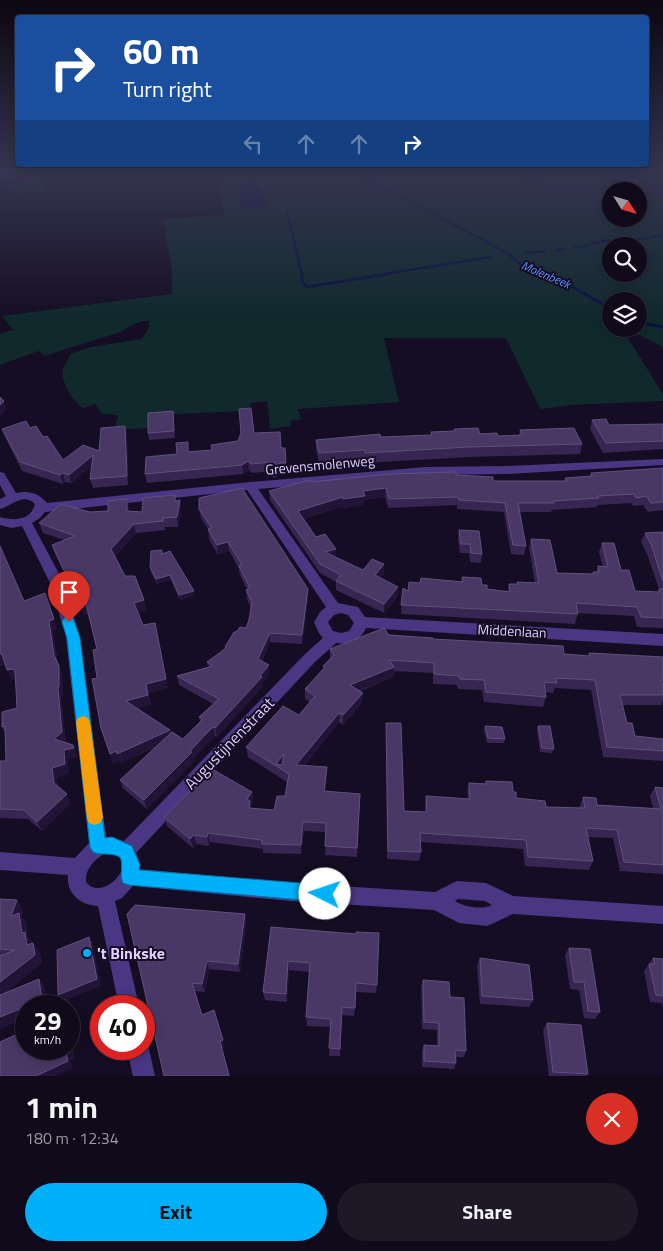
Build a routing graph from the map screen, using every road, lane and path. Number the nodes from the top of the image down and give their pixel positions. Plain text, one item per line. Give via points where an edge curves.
1 (663, 462) edge
2 (0, 476) edge
3 (250, 486) junction
4 (13, 497) junction
5 (0, 505) edge
6 (41, 508) junction
7 (0, 521) edge
8 (25, 522) junction
9 (335, 609) junction
10 (362, 622) junction
11 (334, 637) junction
12 (663, 640) edge
13 (98, 847) junction
14 (126, 851) junction
15 (0, 861) edge
16 (78, 867) junction
17 (129, 877) junction
18 (105, 897) junction
19 (663, 915) edge
20 (127, 995) edge
21 (140, 1060) edge
22 (144, 1076) edge

1 - 3 street, Grevensmolenweg via 426,471
2 - 4 street
3 - 6 street, Grevensmolenweg
3 - 9 street
4 - 5 street
4 - 6 street via 26,495 36,498
6 - 8 street
7 - 8 street via 10,524
8 - 13 street via 57,583 73,638
9 - 10 street via 353,611
9 - 11 street via 321,622 325,632
10 - 11 street via 354,635
10 - 12 street, Middenlaan
11 - 14 street, Augustijnenstraat via 310,658
13 - 14 street via 112,845
13 - 16 street via 86,855
14 - 17 street via 132,865
15 - 16 street
16 - 18 street via 78,886 84,893
17 - 18 street via 120,889
17 - 19 street via 436,901 459,914 487,917 512,905
18 - 20 street
21 - 22 street

